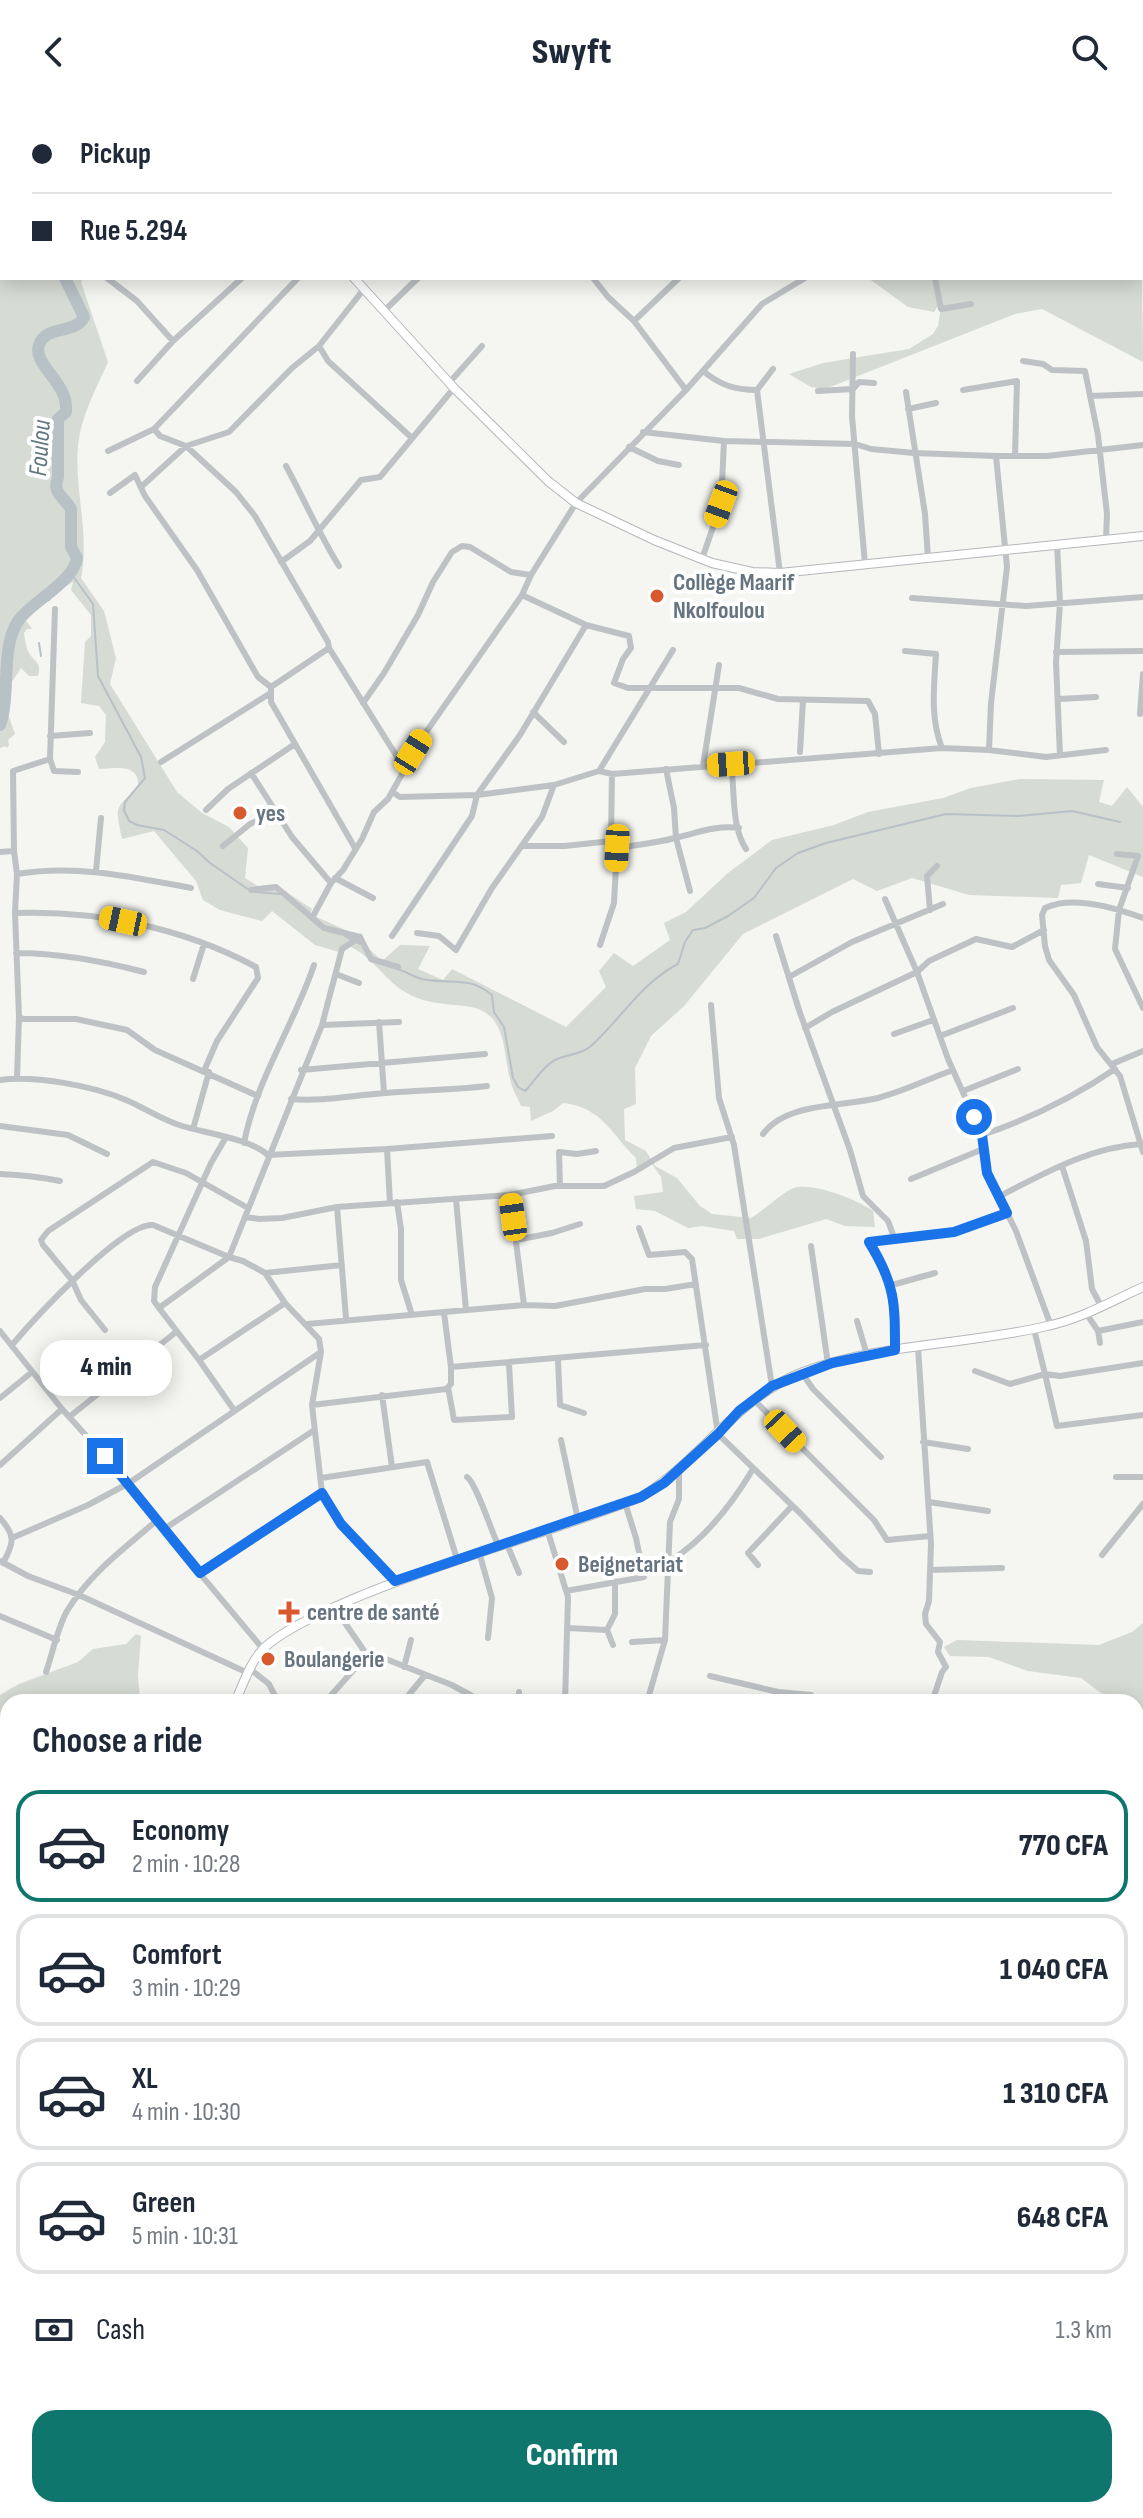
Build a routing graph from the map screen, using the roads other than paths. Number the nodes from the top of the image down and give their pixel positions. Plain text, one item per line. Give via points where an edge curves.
1 (110, 280) edge
2 (240, 280) edge
3 (296, 280) edge
4 (356, 280) edge
5 (416, 280) edge
6 (595, 280) edge
7 (677, 280) edge
8 (802, 280) edge
9 (935, 280) edge
10 (364, 289) junction
11 (971, 304) dead end
12 (384, 311) junction
13 (634, 321) junction
14 (173, 341) junction
15 (319, 346) junction
16 (482, 346) dead end
17 (853, 354) dead end
18 (1023, 361) dead end
19 (773, 369) dead end
20 (703, 371) junction
21 (137, 381) dead end
22 (874, 383) dead end
23 (451, 386) junction
24 (853, 389) junction
25 (686, 390) junction
26 (757, 390) junction
27 (963, 390) dead end
28 (818, 391) dead end
29 (906, 392) dead end
30 (1143, 394) edge
31 (1090, 396) junction
32 (936, 403) dead end
33 (908, 409) junction
34 (154, 429) junction
35 (643, 432) junction
36 (412, 438) junction
37 (724, 441) junction
38 (764, 441) junction
39 (855, 444) junction
40 (1143, 445) edge
41 (186, 446) junction
42 (629, 447) junction
43 (108, 451) dead end
44 (1099, 451) junction
45 (914, 453) junction
46 (996, 456) junction
47 (1015, 456) junction
48 (679, 465) dead end
49 (286, 466) dead end
50 (141, 487) junction
51 (110, 493) dead end
52 (576, 503) junction
53 (320, 528) junction
54 (1143, 536) edge
55 (1106, 539) junction
56 (1057, 544) junction
57 (1004, 550) junction
58 (928, 558) junction
59 (702, 559) junction
60 (281, 562) junction
61 (865, 564) junction
62 (339, 566) dead end
63 (780, 573) junction
64 (531, 575) junction
65 (522, 595) junction
66 (1143, 597) edge
67 (912, 598) dead end
68 (1002, 603) junction
69 (1060, 603) junction
70 (55, 609) dead end
71 (586, 625) junction
72 (329, 648) junction
73 (673, 650) dead end
74 (905, 651) dead end
75 (1143, 651) edge
76 (1056, 652) junction
77 (719, 665) dead end
78 (1143, 674) edge
79 (650, 689) junction
80 (714, 689) junction
81 (270, 691) junction
82 (1096, 697) dead end
83 (1059, 699) junction
84 (803, 700) junction
85 (363, 703) junction
86 (533, 712) junction
87 (1140, 714) dead end
88 (90, 733) dead end
89 (50, 736) junction
90 (564, 742) dead end
91 (295, 744) junction
92 (942, 748) junction
93 (989, 750) junction
94 (1106, 750) dead end
95 (800, 752) dead end
96 (879, 754) junction
97 (1060, 755) junction
98 (50, 759) junction
99 (161, 762) dead end
100 (731, 764) junction
101 (703, 766) junction
102 (404, 768) junction
103 (666, 769) junction
104 (599, 771) junction
105 (78, 772) dead end
106 (251, 773) junction
107 (612, 774) junction
108 (554, 785) junction
109 (392, 792) junction
110 (477, 795) junction
111 (206, 810) dead end
112 (276, 812) junction
113 (101, 818) dead end
114 (739, 828) junction
115 (676, 838) junction
116 (611, 841) junction
117 (223, 846) dead end
118 (522, 846) junction
119 (355, 848) junction
120 (617, 848) junction
121 (746, 849) dead end
122 (14, 851) junction
123 (0, 852) edge
124 (1117, 854) dead end
125 (937, 866) dead end
126 (96, 871) junction
127 (17, 874) junction
128 (333, 880) junction
129 (1098, 884) dead end
130 (191, 888) dead end
131 (1128, 888) junction
132 (251, 890) dead end
133 (690, 891) dead end
134 (373, 898) dead end
135 (885, 899) dead end
136 (943, 904) dead end
137 (930, 910) junction
138 (1119, 910) junction
139 (15, 913) junction
140 (312, 918) junction
141 (1143, 918) edge
142 (896, 924) junction
143 (1044, 930) junction
144 (417, 933) dead end
145 (392, 936) dead end
146 (776, 936) dead end
147 (360, 937) junction
148 (204, 944) junction
149 (600, 945) dead end
150 (16, 953) junction
151 (314, 965) dead end
152 (398, 967) dead end
153 (144, 972) dead end
154 (917, 972) junction
155 (336, 974) junction
156 (789, 977) junction
157 (193, 979) dead end
158 (359, 983) dead end
159 (711, 1005) dead end
160 (1013, 1008) dead end
161 (1143, 1008) edge
162 (19, 1017) junction
163 (933, 1020) junction
164 (379, 1022) junction
165 (399, 1022) dead end
166 (322, 1025) junction
167 (805, 1028) junction
168 (894, 1034) dead end
169 (940, 1036) junction
170 (1143, 1051) edge
171 (485, 1054) dead end
172 (382, 1063) junction
173 (1114, 1066) junction
174 (1018, 1069) dead end
175 (301, 1070) junction
176 (953, 1070) junction
177 (207, 1072) junction
178 (17, 1078) junction
179 (0, 1080) edge
180 (487, 1086) dead end
181 (963, 1091) junction
182 (384, 1093) junction
183 (258, 1096) junction
184 (291, 1099) junction
185 (834, 1106) junction
186 (1139, 1120) edge
187 (0, 1126) edge
188 (193, 1129) junction
189 (763, 1134) dead end
190 (982, 1135) junction
191 (552, 1136) dead end
192 (732, 1137) junction
193 (225, 1139) junction
194 (244, 1143) junction
195 (1141, 1144) junction
196 (387, 1149) junction
197 (983, 1149) junction
198 (596, 1151) dead end
199 (1143, 1152) edge
200 (107, 1154) dead end
201 (268, 1155) junction
202 (1062, 1166) junction
203 (0, 1174) edge
204 (911, 1179) dead end
205 (60, 1181) dead end
206 (203, 1183) junction
207 (560, 1186) junction
208 (510, 1195) junction
209 (998, 1197) junction
210 (456, 1199) junction
211 (394, 1203) junction
212 (337, 1207) junction
213 (248, 1208) junction
214 (1007, 1213) junction
215 (245, 1217) junction
216 (580, 1224) dead end
217 (639, 1228) dead end
218 (180, 1235) junction
219 (516, 1240) junction
220 (895, 1240) junction
221 (811, 1246) dead end
222 (229, 1257) junction
223 (342, 1265) junction
224 (265, 1273) junction
225 (935, 1273) dead end
226 (72, 1280) junction
227 (696, 1284) junction
228 (892, 1285) junction
229 (1143, 1287) edge
230 (285, 1303) junction
231 (524, 1305) junction
232 (1101, 1306) junction
233 (159, 1308) junction
234 (466, 1310) junction
235 (444, 1313) junction
236 (1086, 1313) junction
237 (412, 1315) junction
238 (346, 1318) junction
239 (857, 1321) dead end
240 (1143, 1322) edge
241 (307, 1324) junction
242 (1051, 1326) junction
243 (1034, 1329) junction
244 (105, 1330) dead end
245 (1098, 1331) junction
246 (176, 1332) junction
247 (1, 1333) edge
248 (1100, 1343) dead end
249 (12, 1345) junction
250 (706, 1345) junction
251 (918, 1347) junction
252 (895, 1350) junction
253 (321, 1352) junction
254 (867, 1355) junction
255 (199, 1360) junction
256 (558, 1360) junction
257 (1143, 1363) edge
258 (509, 1364) junction
259 (828, 1364) junction
260 (451, 1367) junction
261 (975, 1371) dead end
262 (32, 1372) junction
263 (802, 1373) junction
264 (1045, 1374) junction
265 (772, 1386) junction
266 (448, 1387) junction
267 (382, 1395) junction
268 (0, 1398) edge
269 (753, 1399) junction
270 (312, 1405) junction
271 (62, 1409) junction
272 (234, 1410) junction
273 (584, 1413) dead end
274 (1143, 1415) edge
275 (69, 1417) junction
276 (313, 1431) junction
277 (718, 1434) junction
278 (561, 1440) dead end
279 (923, 1442) junction
280 (968, 1449) dead end
281 (881, 1457) dead end
282 (0, 1465) edge
283 (392, 1467) junction
284 (679, 1469) junction
285 (753, 1469) junction
286 (467, 1477) dead end
287 (1116, 1477) dead end
288 (1143, 1477) edge
289 (321, 1478) junction
290 (129, 1483) junction
291 (322, 1493) junction
292 (929, 1502) junction
293 (625, 1503) junction
294 (1143, 1504) edge
295 (792, 1506) junction
296 (988, 1511) dead end
297 (0, 1518) edge
298 (578, 1520) junction
299 (156, 1521) junction
300 (164, 1529) junction
301 (547, 1529) junction
302 (930, 1536) junction
303 (12, 1538) junction
304 (502, 1543) junction
305 (479, 1552) junction
306 (1102, 1555) dead end
307 (457, 1559) junction
308 (670, 1561) junction
309 (1, 1563) edge
310 (758, 1565) dead end
311 (1002, 1568) dead end
312 (930, 1570) junction
313 (870, 1572) dead end
314 (200, 1573) junction
315 (519, 1573) dead end
316 (395, 1581) junction
317 (615, 1581) junction
318 (566, 1591) junction
319 (79, 1595) junction
320 (334, 1607) junction
321 (0, 1616) edge
322 (567, 1628) junction
323 (607, 1630) junction
324 (488, 1638) dead end
325 (57, 1640) junction
326 (411, 1640) dead end
327 (665, 1640) junction
328 (632, 1642) dead end
329 (613, 1645) dead end
330 (263, 1649) junction
331 (367, 1655) junction
332 (404, 1667) junction
333 (249, 1671) junction
334 (46, 1672) dead end
335 (425, 1675) junction
336 (710, 1676) dead end
337 (778, 1692) joint
338 (239, 1694) edge
339 (274, 1694) edge
340 (332, 1694) edge
341 (410, 1694) edge
342 (462, 1694) edge
343 (565, 1694) edge
344 (649, 1694) edge
345 (800, 1694) edge
346 (935, 1694) edge

1 - 14 street
2 - 14 street
3 - 34 street
4 - 10 street
5 - 12 street
6 - 13 street
7 - 13 street
8 - 20 street via 762,304
9 - 11 street via 941,309
10 - 12 street
10 - 15 street
12 - 23 street
13 - 25 street
14 - 21 street
15 - 36 street via 328,361
15 - 41 street via 229,432
16 - 23 street
17 - 24 street
18 - 31 street via 1052,370 1085,371
19 - 26 street
20 - 25 street
20 - 26 street via 718,383
22 - 24 street via 859,382
23 - 36 street
23 - 52 street
24 - 28 street
24 - 39 street
25 - 35 street
26 - 38 street
27 - 47 street via 1017,381
29 - 33 street
30 - 31 street
31 - 44 street
32 - 33 street
33 - 45 street
34 - 41 street
34 - 43 street
35 - 37 street
35 - 42 street
36 - 53 street via 380,477 361,480
37 - 38 street
37 - 59 street via 721,504
38 - 39 street
38 - 63 street
39 - 45 street
39 - 61 street
40 - 44 street
41 - 50 street
41 - 60 street via 236,492
42 - 48 street
42 - 52 street
44 - 47 street
44 - 55 street
45 - 46 street
45 - 58 street
46 - 47 street
46 - 57 street
49 - 53 street
50 - 51 street via 135,475
50 - 81 street
52 - 59 street
52 - 64 street
53 - 60 street
53 - 62 street
54 - 55 street
55 - 56 street
56 - 57 street
56 - 69 street
57 - 58 street
57 - 68 street
58 - 61 street
59 - 63 street via 729,568
60 - 72 street
61 - 63 street
64 - 65 street
64 - 85 street via 511,572 470,547 452,552
65 - 71 street
65 - 102 street
66 - 69 street
67 - 68 street
68 - 69 street
68 - 93 street
69 - 76 street
70 - 89 street
71 - 79 street via 629,636 631,648 614,683
71 - 86 street
72 - 81 street
72 - 85 street
73 - 79 street
74 - 92 street via 936,654 933,688
75 - 76 street
76 - 83 street
77 - 80 street
78 - 87 street
79 - 80 street
79 - 104 street
80 - 84 street via 739,688
80 - 101 street
81 - 91 street
81 - 99 street
82 - 83 street
83 - 97 street
84 - 95 street
84 - 96 street via 868,701 875,714
85 - 102 street
86 - 90 street
86 - 110 street
88 - 89 street
89 - 98 street
91 - 106 street
91 - 119 street
92 - 93 street
92 - 96 street
93 - 97 street
94 - 97 street
96 - 100 street
98 - 105 street via 54,771
98 - 122 street via 13,771
100 - 101 street
100 - 114 street
101 - 103 street
102 - 109 street
103 - 107 street
103 - 115 street
104 - 107 street
104 - 108 street
106 - 111 street
106 - 112 street
107 - 116 street
108 - 110 street
108 - 118 street via 547,807
109 - 110 street via 400,797
109 - 119 street
110 - 145 street via 472,816
112 - 117 street
112 - 128 street via 316,868
113 - 126 street
114 - 115 street
114 - 121 street
115 - 120 street
115 - 133 street
116 - 118 street
116 - 120 street
118 - 144 street via 456,950 439,936
119 - 128 street
120 - 149 street via 614,903
122 - 123 street
122 - 127 street
124 - 131 street via 1138,856
125 - 137 street via 927,876
126 - 127 street
126 - 130 street
127 - 139 street
128 - 134 street
128 - 140 street
129 - 131 street
131 - 138 street
132 - 140 street via 276,887
135 - 142 street
136 - 137 street
137 - 142 street
138 - 141 street
138 - 143 street via 1051,905 1042,915
138 - 161 street via 1115,949
139 - 148 street via 106,918
139 - 150 street
140 - 147 street via 324,928
142 - 154 street
142 - 156 street
143 - 154 street via 1012,947 976,939
143 - 173 street via 1055,972 1074,995 1097,1047
146 - 156 street
147 - 152 street via 371,959
147 - 155 street via 342,949
148 - 157 street
148 - 177 street via 259,972 217,1041
150 - 153 street
150 - 162 street
151 - 183 street
154 - 163 street
154 - 167 street
155 - 158 street
155 - 166 street
156 - 167 street
159 - 192 street via 719,1098
160 - 169 street
162 - 177 street via 76,1019 127,1030 155,1050
162 - 178 street
163 - 168 street
163 - 169 street
164 - 165 street
164 - 166 street
164 - 172 street
166 - 175 street
167 - 185 street
169 - 176 street
170 - 173 street
171 - 172 street
172 - 175 street
172 - 182 street
173 - 186 street
173 - 190 street via 1080,1093
174 - 181 street
175 - 184 street
176 - 181 street
176 - 185 street via 881,1097
177 - 183 street
177 - 188 street
178 - 179 street
178 - 188 street via 91,1087
180 - 182 street
181 - 190 street
182 - 184 street
183 - 194 street
184 - 201 street
185 - 189 street via 772,1121
185 - 220 street via 863,1196 888,1221
186 - 195 street
187 - 200 street via 68,1135
188 - 193 street
190 - 197 street
191 - 196 street
192 - 207 street via 674,1148 604,1186
192 - 265 street
193 - 194 street
193 - 206 street
194 - 201 street
195 - 199 street
195 - 202 street
196 - 201 street
196 - 211 street
197 - 204 street
197 - 209 street
198 - 207 street via 559,1152
201 - 213 street
202 - 209 street
202 - 232 street via 1086,1241 1092,1289
203 - 205 street
206 - 213 street
206 - 218 street
206 - 226 street via 153,1162 48,1231 43,1245
207 - 208 street
208 - 210 street
208 - 219 street
209 - 214 street
210 - 211 street
210 - 234 street
211 - 212 street
211 - 237 street via 401,1229 401,1280
212 - 215 street via 282,1218
212 - 223 street
213 - 215 street
214 - 220 street via 954,1232
214 - 242 street
215 - 222 street
216 - 219 street
217 - 227 street via 649,1255 690,1254
218 - 222 street
218 - 226 street via 153,1225 139,1228
218 - 233 street via 155,1287
219 - 231 street
220 - 228 street via 869,1242
221 - 259 street
222 - 224 street
222 - 233 street
223 - 224 street
223 - 238 street
224 - 230 street
225 - 228 street
226 - 244 street
226 - 249 street
227 - 231 street via 555,1306
227 - 250 street
228 - 252 street
229 - 232 street
230 - 241 street
230 - 255 street
231 - 234 street
232 - 236 street
233 - 246 street
234 - 235 street
235 - 237 street
235 - 260 street
236 - 242 street
236 - 245 street
237 - 238 street
238 - 241 street
239 - 254 street
240 - 245 street
241 - 253 street via 319,1339
242 - 243 street
243 - 251 street
243 - 264 street
245 - 248 street
246 - 255 street
246 - 275 street
247 - 249 street
249 - 262 street
250 - 256 street
250 - 277 street
251 - 252 street
251 - 279 street
252 - 254 street
253 - 270 street
253 - 272 street
254 - 259 street
255 - 272 street
256 - 258 street
256 - 273 street via 560,1405
257 - 264 street
258 - 260 street
258 - 266 street via 512,1417 454,1420
259 - 263 street
260 - 266 street
261 - 264 street via 1010,1384
262 - 268 street
262 - 271 street
263 - 265 street
263 - 281 street
264 - 274 street via 1056,1426
265 - 269 street
266 - 267 street
267 - 270 street
267 - 283 street
269 - 277 street
269 - 302 street via 860,1505 887,1540
270 - 276 street
271 - 275 street
271 - 282 street
272 - 290 street
275 - 290 street
276 - 289 street
276 - 300 street
277 - 284 street
277 - 285 street
278 - 298 street
279 - 280 street
279 - 292 street
283 - 289 street
283 - 307 street via 427,1462
284 - 293 street
284 - 308 street
285 - 295 street
285 - 308 street via 737,1496 687,1551
286 - 304 street
287 - 288 street
289 - 291 street
290 - 299 street
290 - 303 street
291 - 314 street
291 - 316 street via 341,1524
292 - 296 street
292 - 302 street
293 - 298 street
293 - 317 street via 644,1577
294 - 306 street
295 - 310 street via 748,1553
295 - 313 street via 858,1571
297 - 303 street
298 - 301 street
299 - 300 street
299 - 319 street via 106,1563
300 - 314 street
301 - 304 street
301 - 318 street
302 - 312 street
303 - 309 street
304 - 305 street
304 - 315 street
305 - 307 street
305 - 324 street via 492,1598
307 - 316 street
308 - 327 street
309 - 319 street
311 - 312 street
312 - 346 street via 926,1624 940,1642 938,1652 946,1667
314 - 330 street
316 - 320 street
317 - 318 street
317 - 323 street via 615,1614
318 - 322 street
319 - 325 street
319 - 333 street
320 - 330 street
320 - 331 street
321 - 325 street
322 - 323 street
322 - 343 street
323 - 329 street
325 - 334 street
326 - 332 street
327 - 328 street
327 - 344 street
330 - 333 street
331 - 332 street
331 - 340 street
332 - 335 street
333 - 338 street
333 - 339 street
335 - 341 street
335 - 342 street
336 - 337 street
337 - 345 street

